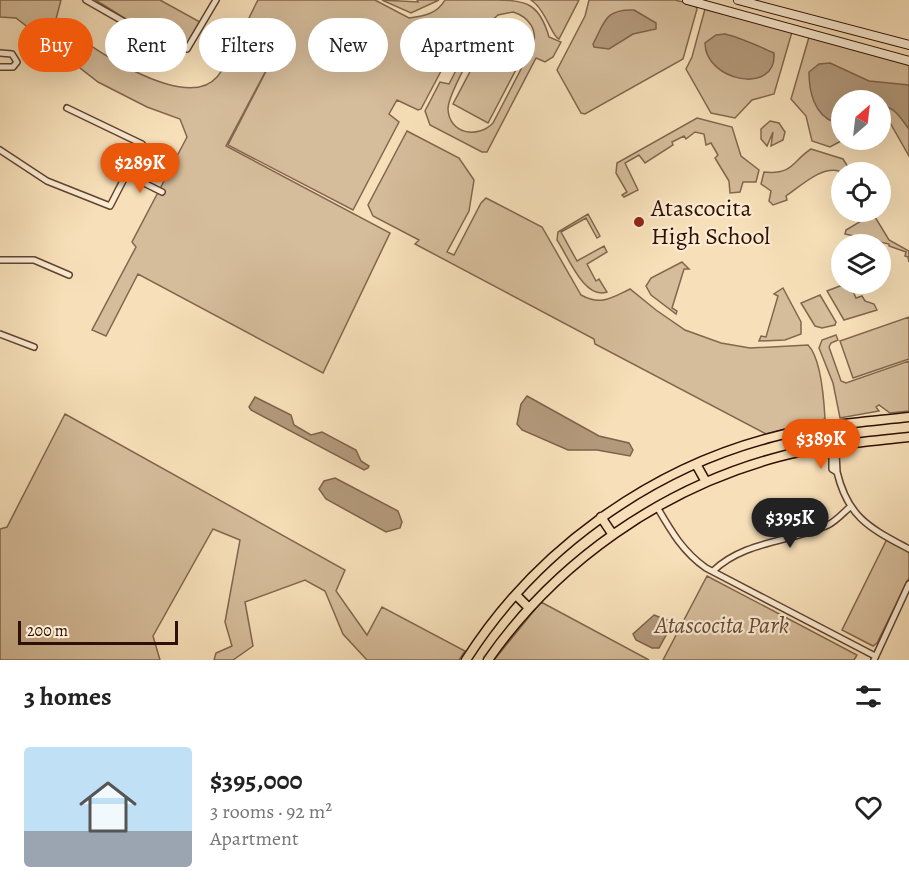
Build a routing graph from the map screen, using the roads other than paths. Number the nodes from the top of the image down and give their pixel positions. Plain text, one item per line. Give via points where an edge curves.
1 (86, 0) edge
2 (216, 0) edge
3 (687, 0) edge
4 (738, 0) edge
5 (701, 2) edge
6 (909, 45) edge
7 (0, 53) edge
8 (909, 61) edge
9 (0, 67) edge
10 (67, 108) dead end
11 (0, 150) edge
12 (128, 175) junction
13 (162, 192) dead end
14 (0, 260) edge
15 (69, 275) dead end
16 (0, 334) edge
17 (34, 347) dead end
18 (909, 417) edge
19 (830, 426) junction
20 (909, 437) edge
21 (832, 446) junction
22 (696, 464) junction
23 (706, 482) junction
24 (657, 507) junction
25 (850, 507) junction
26 (601, 517) junction
27 (613, 535) junction
28 (909, 549) edge
29 (713, 571) junction
30 (909, 584) edge
31 (516, 595) junction
32 (529, 608) junction
33 (875, 658) edge
34 (466, 660) edge
35 (488, 660) edge

1 - 2 street via 142,32 187,49
3 - 5 main road
4 - 6 main road
5 - 8 main road
7 - 9 street via 12,54 17,62 13,67
10 - 12 street via 142,144
11 - 12 street via 47,181 110,206
12 - 13 street
14 - 15 street via 34,261
16 - 17 street
18 - 19 main road
19 - 21 main road
19 - 22 main road via 772,437
20 - 21 main road
21 - 23 main road via 778,457
21 - 25 street
22 - 23 main road
22 - 26 main road via 652,485
23 - 24 main road
24 - 27 main road
24 - 29 street via 675,539 691,557
25 - 28 street via 872,529
25 - 29 street via 829,524 742,551
26 - 27 main road
26 - 31 main road via 556,553
27 - 32 main road via 570,567
29 - 33 street
30 - 33 street
31 - 32 main road
31 - 34 main road
32 - 35 main road

